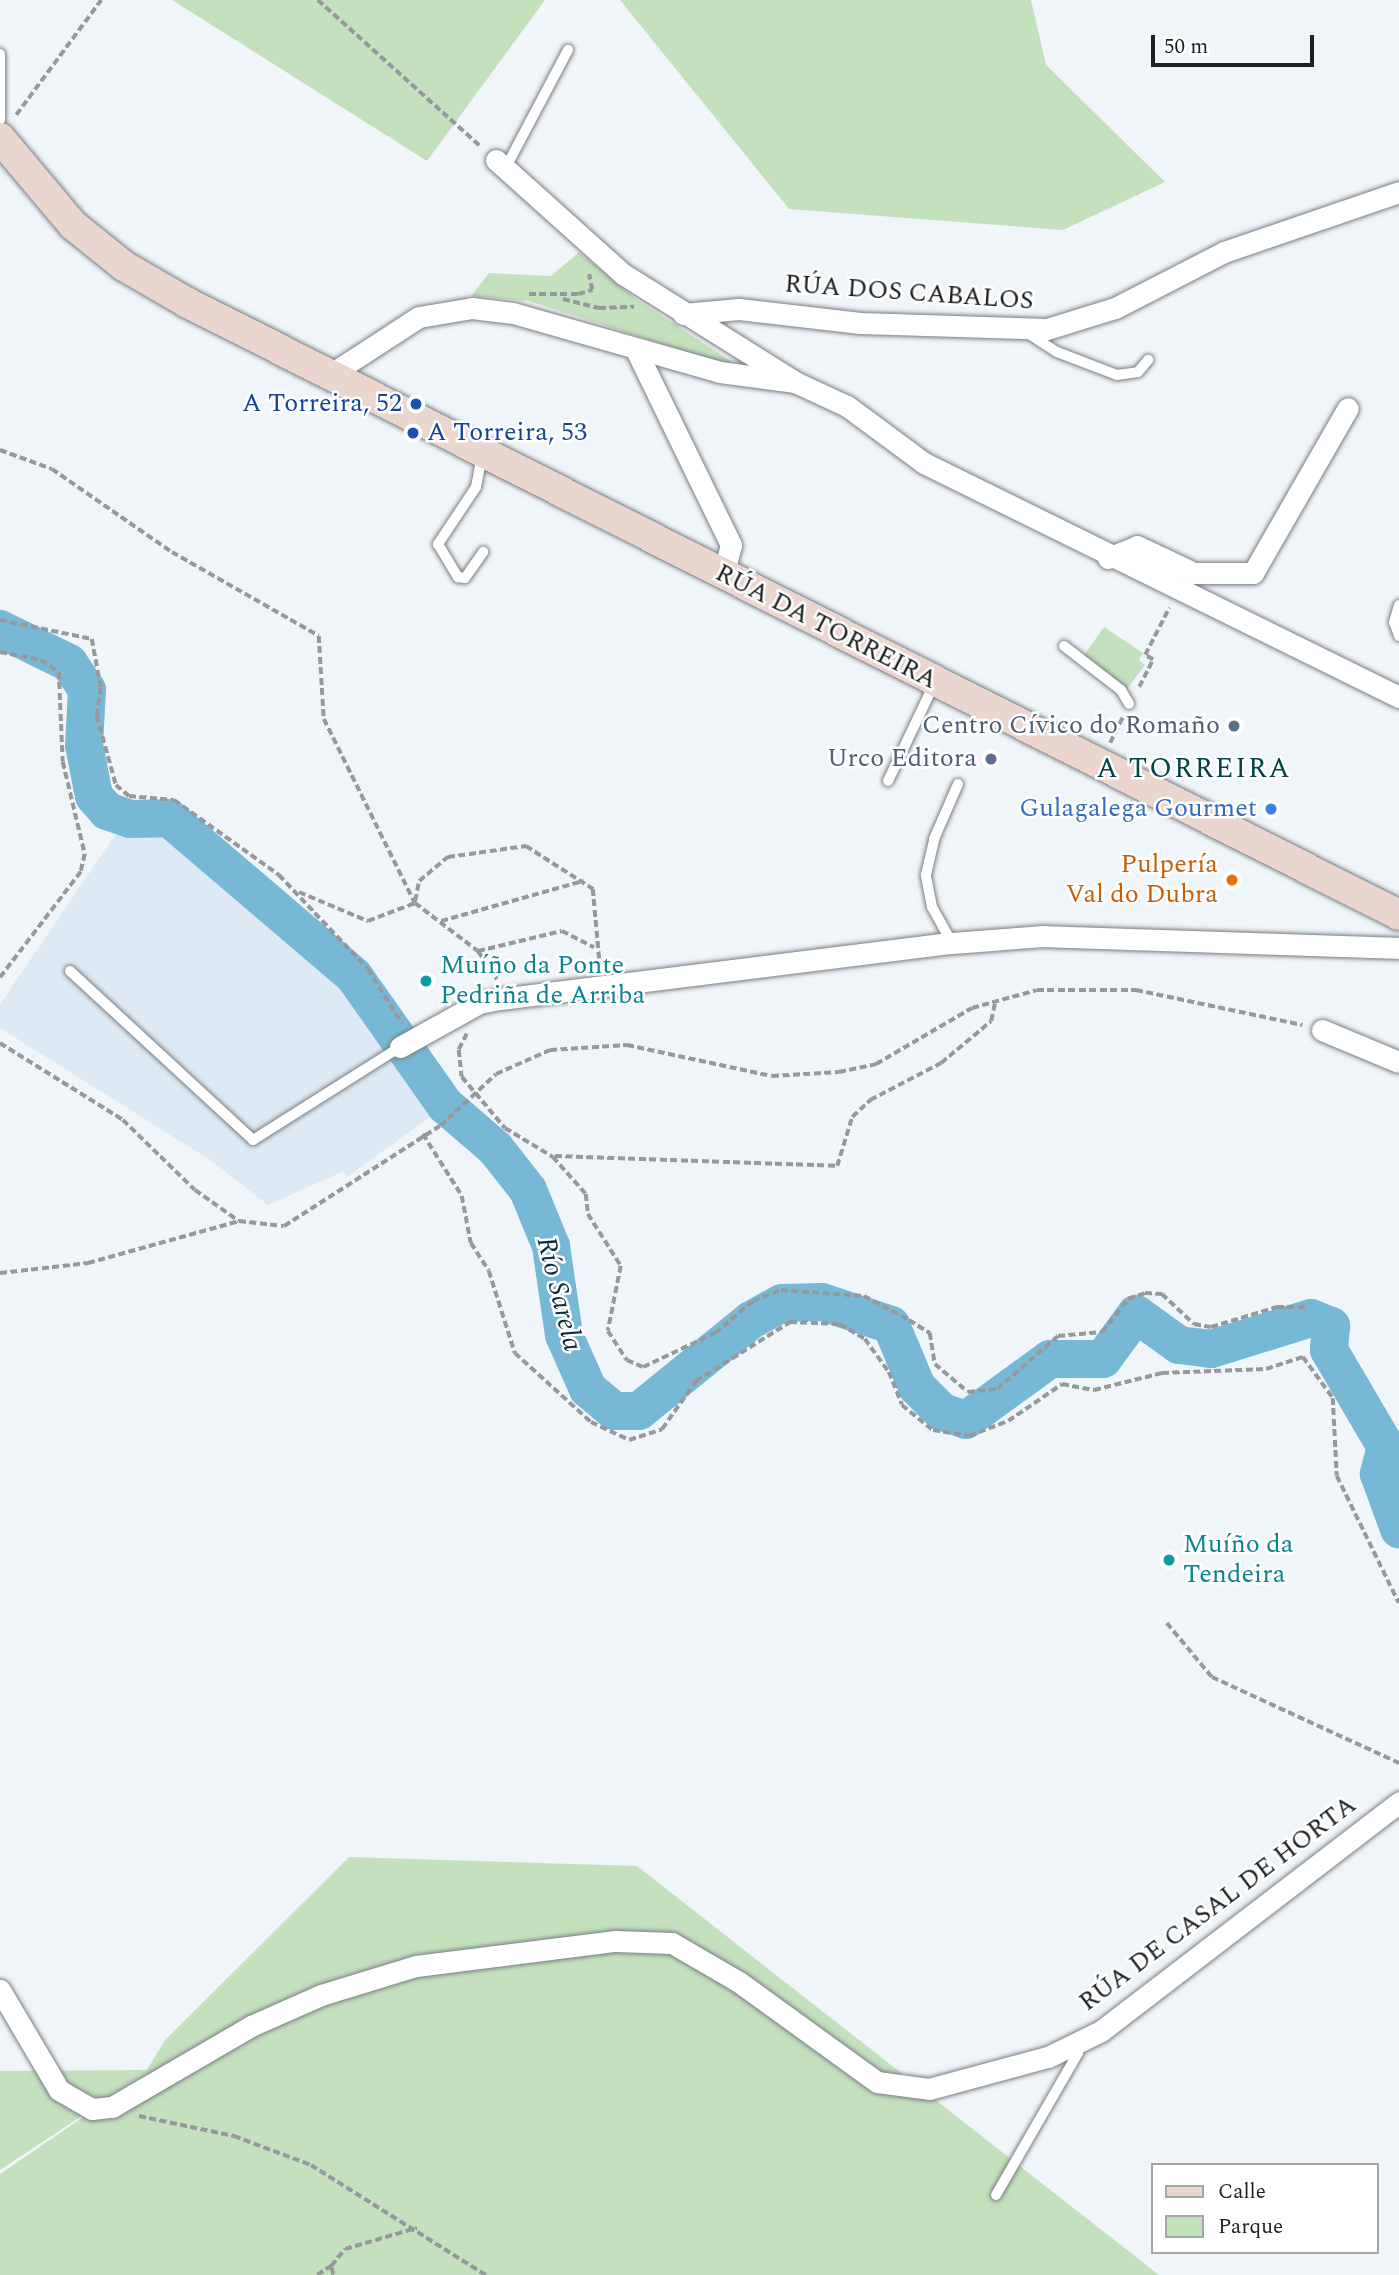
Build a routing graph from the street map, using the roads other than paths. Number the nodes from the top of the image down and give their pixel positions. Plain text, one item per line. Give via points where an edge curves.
1 (568, 50) dead end
2 (0, 54) edge
3 (0, 120) edge
4 (6, 128) edge
5 (500, 165) joint
6 (1399, 192) edge
7 (683, 314) junction
8 (1024, 330) junction
9 (636, 350) junction
10 (1148, 360) dead end
11 (328, 376) junction
12 (795, 382) junction
13 (1348, 408) dead end
14 (482, 453) junction
15 (483, 552) dead end
16 (1108, 558) junction
17 (723, 575) junction
18 (1399, 605) edge
19 (1399, 636) edge
20 (1063, 646) dead end
21 (936, 682) junction
22 (1399, 697) edge
23 (1129, 704) road end
24 (888, 781) dead end
25 (958, 784) dead end
26 (1399, 915) edge
27 (952, 943) junction
28 (1399, 948) edge
29 (71, 971) dead end
30 (1322, 1030) road end
31 (401, 1047) joint
32 (1399, 1062) edge
33 (1399, 1802) edge
34 (0, 1990) edge
35 (1078, 2042) junction
36 (996, 2195) dead end

1 - 5 lane
2 - 3 lane
4 - 11 main road, RÚA DA TORREIRA via 47,199 124,266
5 - 7 street via 596,252
6 - 8 street, RÚA DOS CABALOS via 1224,252 1115,308
7 - 8 street, RÚA DOS CABALOS via 739,309 860,323
7 - 12 street
8 - 10 lane via 1057,352 1117,375 1138,372
9 - 11 street via 513,313 455,308 419,317
9 - 12 street via 760,381
9 - 17 street via 727,536
11 - 14 main road, RÚA DA TORREIRA
12 - 16 street via 847,406 924,463
13 - 16 street via 1253,573 1194,573 1138,546
14 - 15 lane via 476,487 438,544 458,577 465,578
14 - 17 main road, RÚA DA TORREIRA
16 - 22 street
17 - 21 main road, RÚA DA TORREIRA
18 - 19 lane via 1394,622
20 - 23 lane via 1121,690
21 - 24 lane
21 - 26 main road, RÚA DA TORREIRA
25 - 27 lane via 934,839 926,875 932,907
27 - 28 street via 1043,936
27 - 31 street via 490,1001 437,1024
29 - 31 lane via 253,1140
30 - 32 street
33 - 35 street, RÚA DE CASAL DE HORTA via 1128,2014
34 - 35 street, RÚA DE CASAL DE HORTA via 59,2090 92,2109 111,2107 251,2026 321,1995 464,1955 615,1941 673,1943 697,1953 855,2067 900,2088 929,2089 1003,2071
35 - 36 lane via 1079,2053

